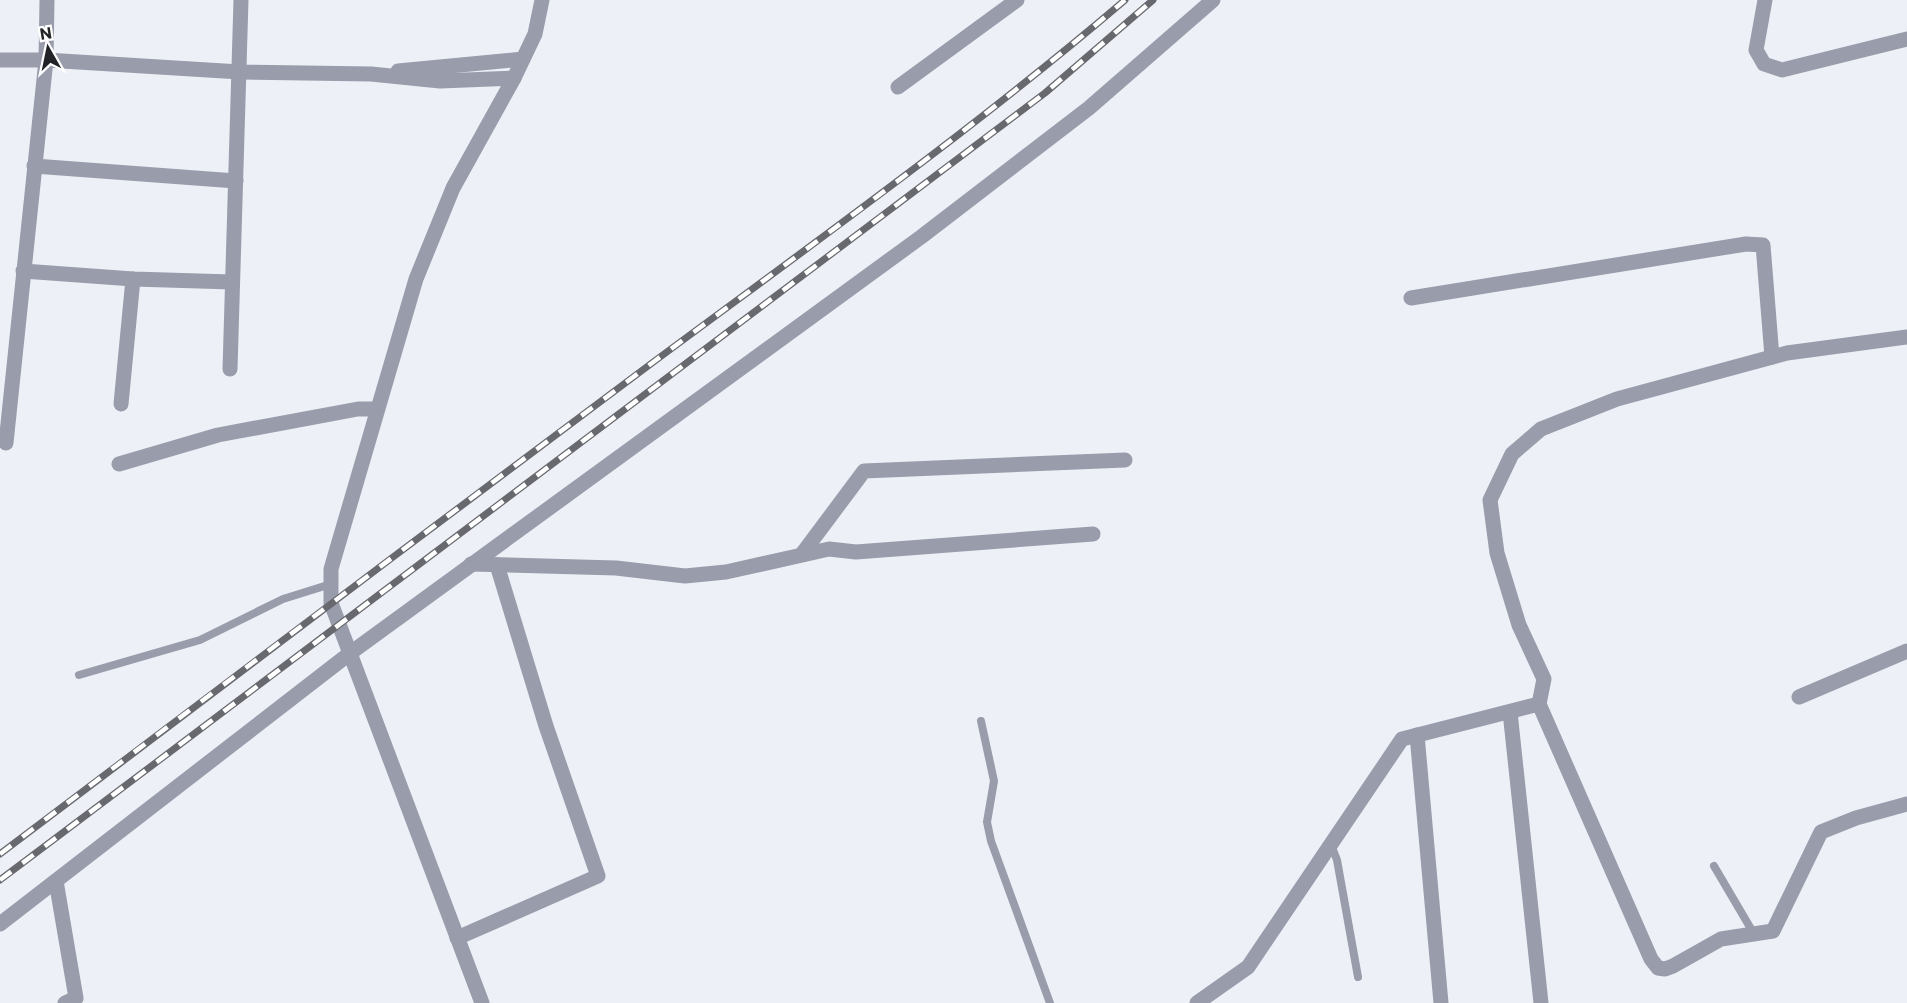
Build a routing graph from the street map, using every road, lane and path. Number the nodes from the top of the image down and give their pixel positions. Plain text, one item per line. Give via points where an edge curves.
1 (47, 0) edge
2 (241, 0) edge
3 (542, 0) edge
4 (1017, 0) edge
5 (1213, 0) edge
6 (1765, 0) edge
7 (1907, 39) edge
8 (523, 59) junction
9 (0, 60) edge
10 (46, 60) junction
11 (240, 72) junction
12 (371, 74) junction
13 (514, 78) junction
14 (898, 87) dead end
15 (34, 166) junction
16 (236, 181) junction
17 (23, 271) junction
18 (133, 279) junction
19 (232, 282) junction
20 (1411, 298) dead end
21 (1907, 337) edge
22 (1772, 357) junction
23 (230, 369) dead end
24 (121, 404) dead end
25 (376, 409) junction
26 (6, 443) dead end
27 (1125, 460) dead end
28 (119, 464) dead end
29 (1093, 534) dead end
30 (802, 554) junction
31 (471, 564) junction
32 (497, 565) junction
33 (331, 584) junction
34 (1907, 651) edge
35 (349, 654) junction
36 (79, 675) dead end
37 (1799, 697) dead end
38 (1539, 704) junction
39 (1510, 712) junction
40 (981, 721) dead end
41 (1417, 735) junction
42 (1907, 804) edge
43 (1331, 845) junction
44 (1714, 866) dead end
45 (56, 881) junction
46 (0, 924) edge
47 (1754, 934) junction
48 (457, 938) junction
49 (1358, 977) dead end
50 (65, 1003) edge
51 (482, 1003) edge
52 (1050, 1003) edge
53 (1197, 1003) edge
54 (1441, 1003) edge
55 (1541, 1003) edge

1 - 10 street
2 - 11 street
3 - 8 street via 535,34
4 - 14 street
5 - 31 street via 1089,108 930,230
6 - 7 street via 1756,50 1764,64 1782,70
8 - 12 street
8 - 13 street
9 - 10 street
10 - 11 street
10 - 15 street
11 - 12 street
11 - 16 street
12 - 13 street via 440,81
13 - 25 street via 453,188 416,279
15 - 16 street
15 - 17 street
16 - 19 street
17 - 18 street
17 - 26 street
18 - 19 street
18 - 24 street
19 - 23 street
20 - 22 street via 1746,244 1764,245
21 - 22 street
22 - 38 street via 1617,399 1541,429 1512,454 1490,500 1497,553 1520,625 1544,680
25 - 28 street via 218,435
25 - 33 street via 342,524
27 - 30 street via 864,471
29 - 30 street via 856,552 829,549
30 - 32 street via 726,572 685,576 616,568
31 - 32 street
31 - 35 street
32 - 48 street via 546,726 598,876
33 - 35 street via 331,603
33 - 36 lane via 273,603 200,640
34 - 37 street
35 - 45 street
35 - 48 street
38 - 39 street
38 - 47 street via 1658,968 1672,966 1721,939
39 - 41 street
39 - 55 street
40 - 52 lane via 994,781 987,822 991,841
41 - 43 street via 1402,739
41 - 54 street
42 - 47 street via 1821,832 1773,931
43 - 49 lane
43 - 53 street via 1248,967
44 - 47 lane
45 - 46 street
45 - 50 street via 76,998
48 - 51 street

